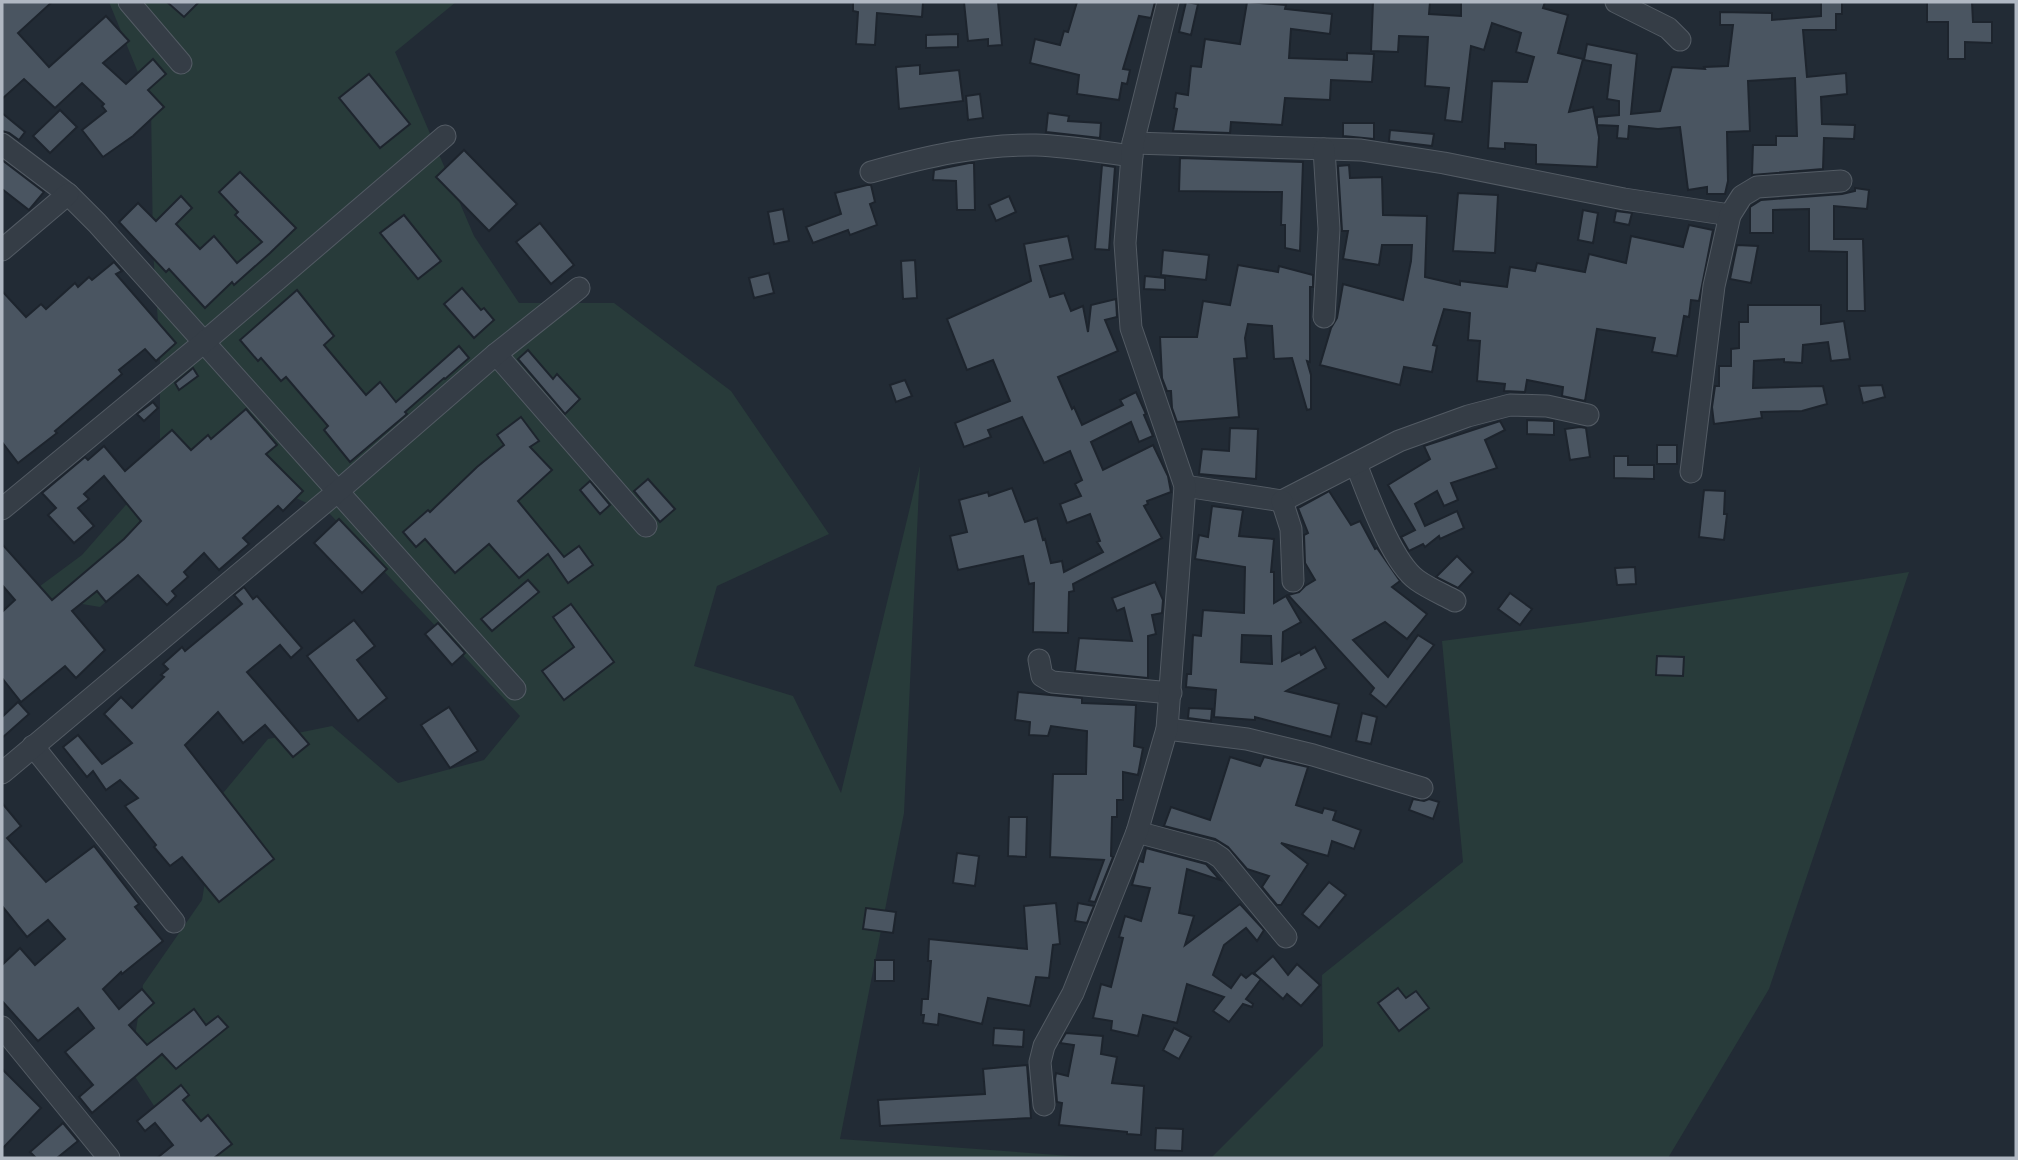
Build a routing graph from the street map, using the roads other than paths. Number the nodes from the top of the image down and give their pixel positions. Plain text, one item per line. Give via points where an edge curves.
1 (129, 2) edge
2 (1168, 2) edge
3 (1616, 2) edge
4 (1680, 40) dead end
5 (181, 63) dead end
6 (445, 136) dead end
7 (2, 144) edge
8 (1133, 149) junction
9 (1324, 149) junction
10 (871, 172) dead end
11 (1841, 181) dead end
12 (68, 194) junction
13 (1730, 215) junction
14 (2, 250) edge
15 (579, 288) dead end
16 (1324, 317) dead end
17 (203, 343) junction
18 (496, 354) junction
19 (1588, 415) dead end
20 (1356, 464) junction
21 (1691, 472) dead end
22 (1185, 486) junction
23 (337, 492) junction
24 (1282, 500) junction
25 (2, 509) edge
26 (646, 526) dead end
27 (1293, 581) dead end
28 (1455, 601) dead end
29 (1039, 660) dead end
30 (515, 689) dead end
31 (1171, 693) junction
32 (1167, 729) junction
33 (33, 746) junction
34 (2, 773) edge
35 (1422, 788) dead end
36 (1137, 832) junction
37 (174, 922) dead end
38 (1286, 937) dead end
39 (2, 1027) edge
40 (1044, 1105) dead end
41 (109, 1158) edge

1 - 5 street
2 - 8 street
3 - 4 street via 1668,28
6 - 17 street
7 - 12 street
8 - 9 street
8 - 10 street via 976,148
8 - 22 street via 1125,243 1130,328
9 - 13 street via 1444,163
9 - 16 street via 1329,229
11 - 13 street via 1757,187 1742,196
12 - 14 street
12 - 17 street
13 - 21 street via 1714,286
15 - 18 street
17 - 23 street
17 - 25 street
18 - 23 street
18 - 26 street
19 - 20 street via 1547,406 1510,405 1398,441
20 - 24 street
20 - 28 street via 1384,532 1405,566 1415,578
22 - 24 street
22 - 31 street
23 - 30 street
23 - 33 street
24 - 27 street via 1292,529
29 - 31 street via 1042,676 1052,682
31 - 32 street
32 - 35 street via 1247,738
32 - 36 street
33 - 34 street
33 - 37 street
36 - 38 street via 1221,858
36 - 40 street via 1073,993 1044,1046
39 - 41 street

